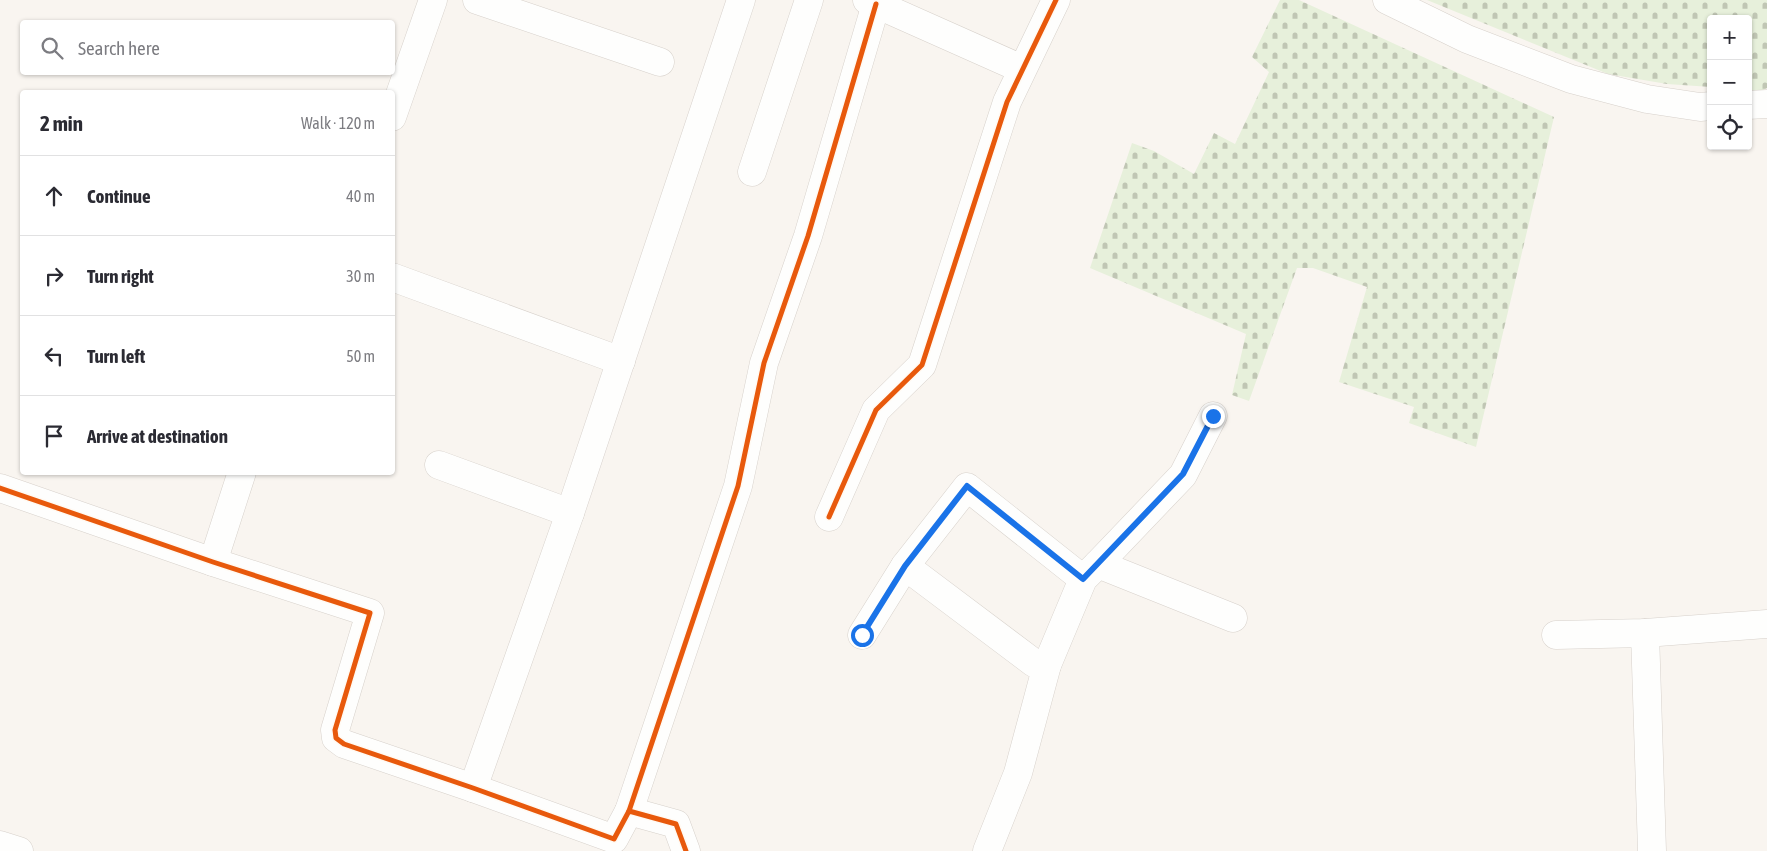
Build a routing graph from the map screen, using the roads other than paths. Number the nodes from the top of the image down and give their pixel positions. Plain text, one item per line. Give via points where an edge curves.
1 (433, 0) edge
2 (477, 0) edge
3 (741, 0) edge
4 (809, 0) edge
5 (1056, 0) edge
6 (1387, 0) edge
7 (872, 2) edge
8 (660, 62) dead end
9 (1022, 69) junction
10 (1767, 104) edge
11 (1752, 105) edge
12 (1707, 106) edge
13 (395, 108) edge
14 (752, 172) dead end
15 (395, 278) edge
16 (621, 361) junction
17 (1213, 416) dead end
18 (439, 465) dead end
19 (241, 475) edge
20 (0, 488) edge
21 (570, 513) junction
22 (829, 517) dead end
23 (213, 562) junction
24 (905, 566) junction
25 (1090, 572) junction
26 (1234, 618) dead end
27 (1767, 624) edge
28 (1645, 633) junction
29 (862, 635) dead end
30 (1556, 635) dead end
31 (1047, 665) junction
32 (473, 788) junction
33 (629, 811) junction
34 (0, 845) edge
35 (19, 851) edge
36 (686, 851) edge
37 (987, 851) edge
38 (1652, 851) edge

1 - 13 street
2 - 8 street
3 - 16 street
4 - 14 street
5 - 9 street
6 - 12 street via 1466,39 1571,79 1647,99
7 - 9 street
7 - 33 street via 808,236 764,363 738,486
9 - 22 street via 1007,102 922,365 876,410
10 - 11 street
15 - 16 street
16 - 21 street
17 - 25 street via 1183,474
18 - 21 street
19 - 23 street
20 - 23 street
21 - 32 street
23 - 32 street via 370,613 335,730 336,738 344,744
24 - 25 street via 967,486
24 - 29 street
24 - 31 street via 1034,663
25 - 26 street
25 - 31 street
27 - 28 street
28 - 30 street
28 - 38 street
31 - 37 street via 1018,773
32 - 33 street via 614,839
33 - 36 street via 676,824
34 - 35 street

